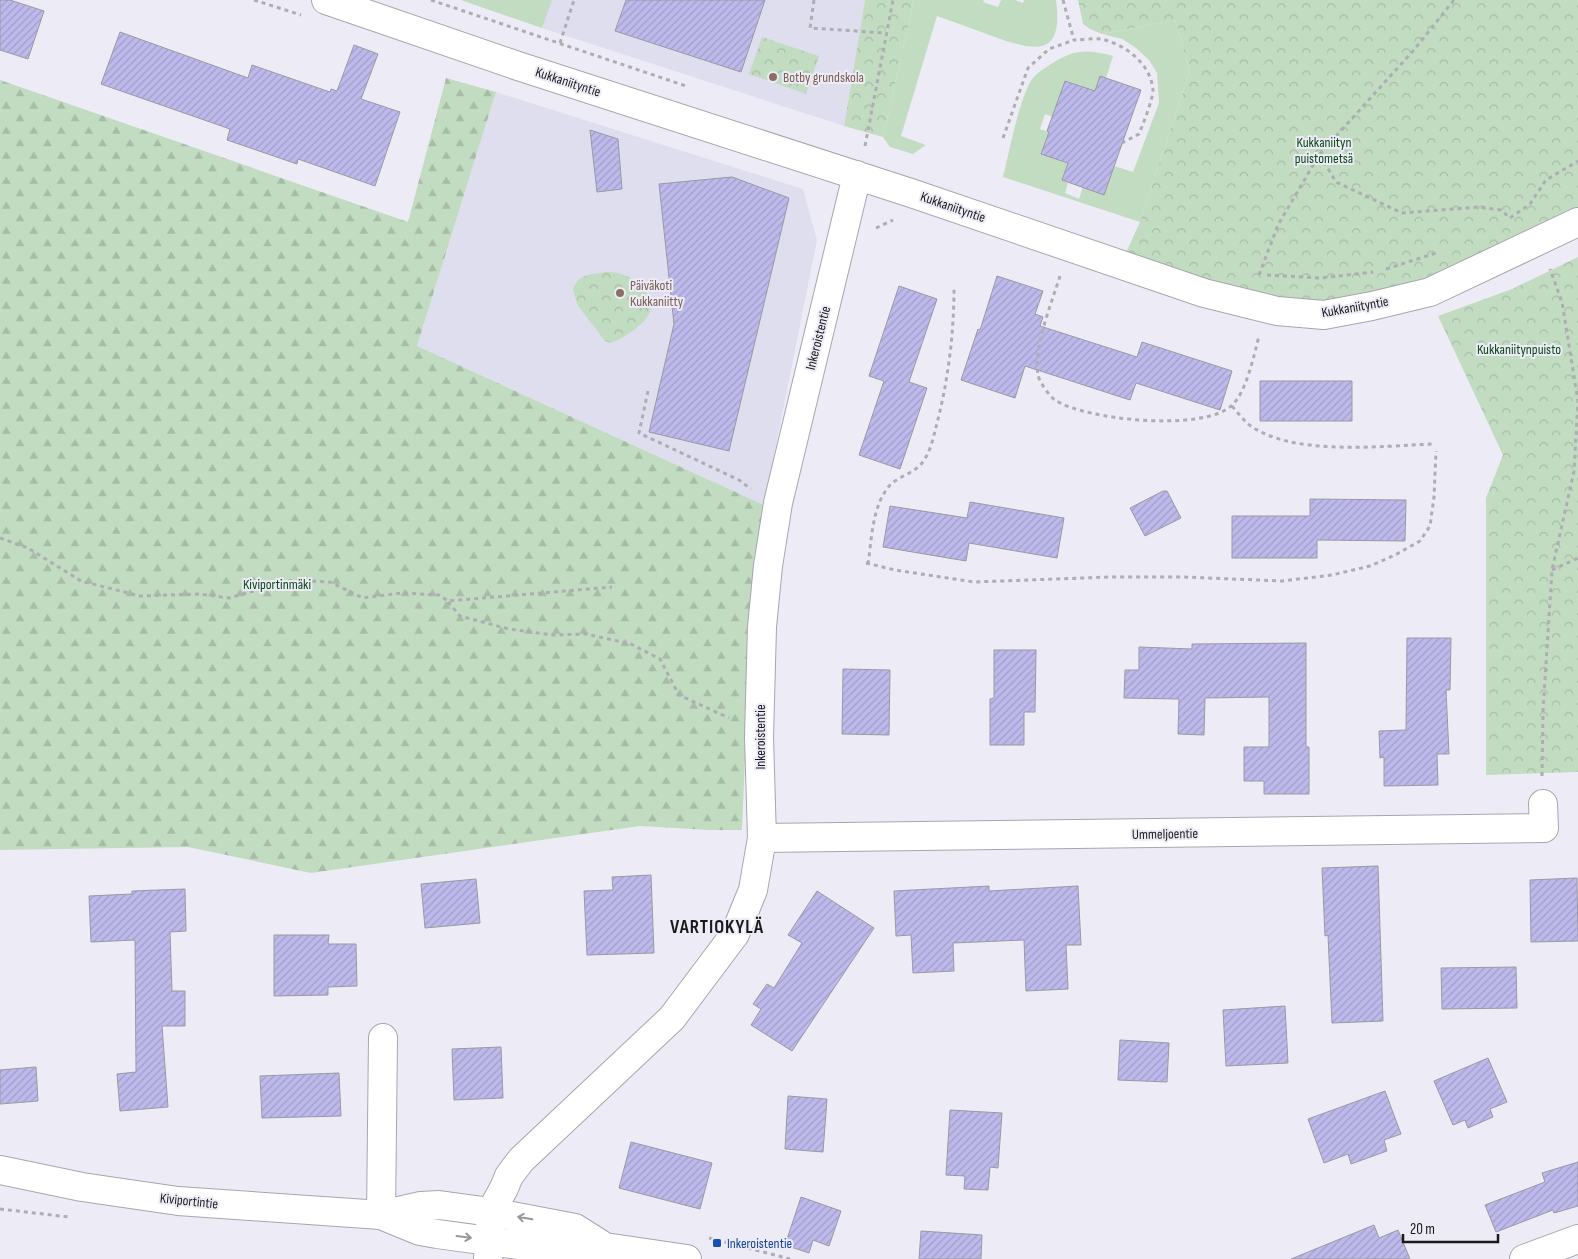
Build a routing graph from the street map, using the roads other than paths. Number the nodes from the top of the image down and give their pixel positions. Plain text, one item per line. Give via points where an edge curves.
1 (326, 0) edge
2 (857, 174) junction
3 (1578, 222) edge
4 (1542, 804) road end
5 (762, 838) junction
6 (383, 1038) dead end
7 (0, 1170) edge
8 (491, 1212) junction
9 (381, 1215) junction
10 (1578, 1238) edge
11 (605, 1247) junction
12 (489, 1250) edge
13 (687, 1259) edge
14 (1524, 1259) edge

1 - 2 street, Kukkaniityntie via 546,75
2 - 3 street, Kukkaniityntie via 1204,293 1277,310 1324,315 1430,292
2 - 5 street, Inkeroistentie via 778,504 768,566 762,627
4 - 5 street, Ummeljoentie via 1544,828
5 - 8 street, Inkeroistentie via 753,890 735,934 672,1018 521,1160
6 - 9 street
7 - 9 street, Kiviportintie via 82,1187 178,1201
8 - 9 street, Kiviportintie via 439,1205
11 -> 8 street, Kiviportintie via 575,1228
8 - 12 street
9 -> 12 street, Kiviportintie via 420,1231
10 - 14 street
11 - 12 street, Kiviportintie via 571,1252
11 - 13 street, Kiviportintie

